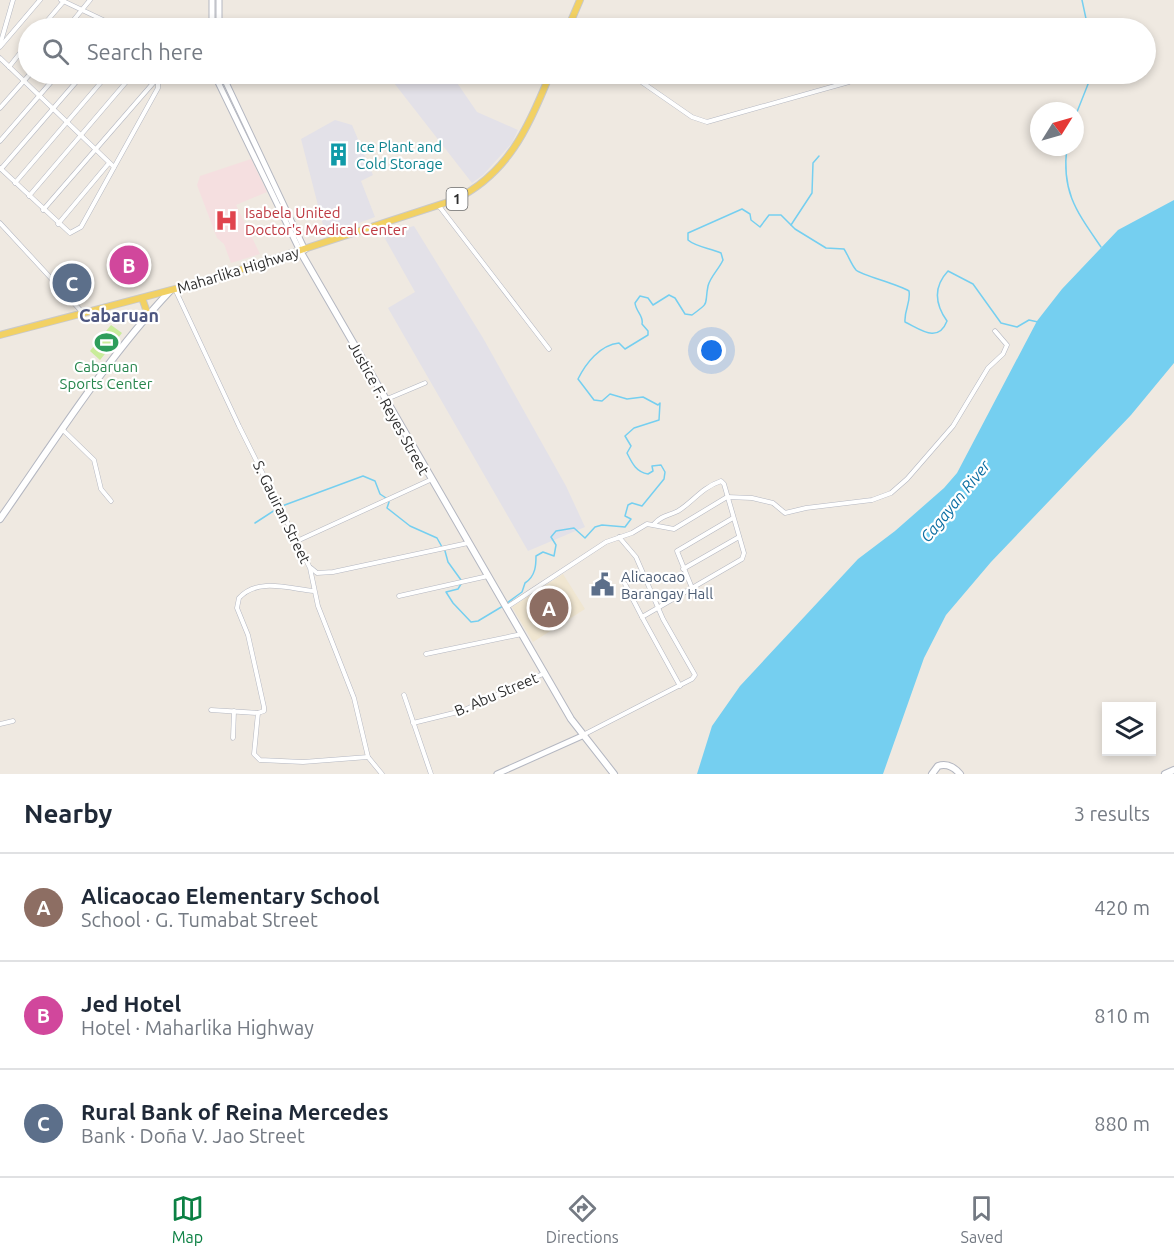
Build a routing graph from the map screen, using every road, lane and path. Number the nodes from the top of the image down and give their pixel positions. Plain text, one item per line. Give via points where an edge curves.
1 (14, 0) edge
2 (40, 0) edge
3 (62, 0) edge
4 (90, 0) edge
5 (212, 0) edge
6 (219, 0) edge
7 (580, 0) edge
8 (82, 10) junction
9 (24, 18) edge
10 (48, 18) edge
11 (75, 18) edge
12 (97, 18) edge
13 (212, 18) edge
14 (219, 18) edge
15 (572, 18) edge
16 (18, 25) edge
17 (0, 46) edge
18 (18, 56) edge
19 (0, 58) edge
20 (9, 67) junction
21 (18, 76) edge
22 (20, 84) edge
23 (26, 84) edge
24 (49, 84) edge
25 (74, 84) edge
26 (99, 84) edge
27 (125, 84) edge
28 (147, 84) edge
29 (157, 84) edge
30 (219, 84) edge
31 (227, 84) edge
32 (546, 84) edge
33 (644, 84) edge
34 (842, 84) edge
35 (38, 96) junction
36 (0, 108) edge
37 (52, 109) junction
38 (66, 122) junction
39 (81, 136) junction
40 (0, 141) edge
41 (94, 150) junction
42 (109, 163) junction
43 (114, 167) junction
44 (1, 169) edge
45 (15, 183) junction
46 (29, 195) junction
47 (439, 206) junction
48 (43, 210) junction
49 (0, 223) edge
50 (58, 224) junction
51 (302, 250) junction
52 (173, 290) junction
53 (142, 298) junction
54 (84, 314) junction
55 (148, 315) junction
56 (995, 331) dead end
57 (0, 335) edge
58 (549, 348) dead end
59 (425, 383) dead end
60 (385, 400) junction
61 (63, 430) junction
62 (430, 480) junction
63 (727, 497) junction
64 (111, 501) dead end
65 (733, 518) junction
66 (0, 519) edge
67 (653, 525) junction
68 (619, 537) junction
69 (739, 537) junction
70 (297, 541) junction
71 (468, 543) junction
72 (310, 568) junction
73 (683, 569) junction
74 (488, 576) junction
75 (625, 584) dead end
76 (692, 588) junction
77 (314, 591) junction
78 (399, 596) dead end
79 (505, 605) junction
80 (658, 607) junction
81 (642, 617) junction
82 (522, 634) junction
83 (426, 654) dead end
84 (545, 673) junction
85 (680, 686) junction
86 (404, 695) dead end
87 (212, 710) dead end
88 (234, 711) junction
89 (258, 713) junction
90 (13, 721) dead end
91 (412, 723) junction
92 (0, 724) edge
93 (582, 736) junction
94 (233, 738) dead end
95 (368, 757) junction
96 (1174, 770) edge
97 (382, 774) edge
98 (431, 774) edge
99 (497, 774) edge
100 (614, 774) edge
101 (932, 774) edge
102 (960, 774) edge
103 (1166, 774) edge

1 - 17 street
2 - 9 street
3 - 8 street
3 - 10 street
4 - 8 street
5 - 13 street
6 - 14 street
7 - 15 main road
8 - 11 street
8 - 12 street
16 - 17 street
18 - 20 street
19 - 20 street
20 - 21 street
22 - 36 street
23 - 35 street
24 - 35 street
25 - 37 street
26 - 38 street
27 - 39 street
28 - 41 street
29 - 43 street
30 - 51 street
31 - 51 street
32 - 47 main road, Maharlika Highway / 1 via 525,133 509,158 478,187
33 - 34 street via 692,117 707,122
35 - 37 street
35 - 40 street
37 - 38 street
37 - 44 street
38 - 39 street
38 - 45 street
39 - 41 street
39 - 46 street
41 - 42 street
41 - 48 street
42 - 43 street
42 - 50 street
43 - 50 street via 78,230 70,233
44 - 45 street
45 - 46 street
46 - 48 street
47 - 51 main road, Maharlika Highway / 1
47 - 58 street
48 - 50 street
49 - 54 street
51 - 52 main road, Maharlika Highway / 1
51 - 60 main road, Justice F. Reyes Street
52 - 53 main road, Maharlika Highway / 1
52 - 55 main road
52 - 70 street, S. Gauiran Street
53 - 54 main road, Maharlika Highway / 1
53 - 55 main road
54 - 57 main road, Maharlika Highway / 1
55 - 61 main road
56 - 63 street via 1007,345 1003,354 988,368 953,426 891,493 872,500 785,513 773,503
59 - 60 street
60 - 62 main road, Justice F. Reyes Street
61 - 64 street via 94,460 101,489
61 - 66 main road
62 - 70 street
62 - 71 main road, Justice F. Reyes Street
63 - 65 street
63 - 67 street via 674,528
63 - 67 street via 724,484 719,482
65 - 69 street
65 - 73 street via 679,548 676,554
67 - 68 street
68 - 79 street
68 - 80 street via 636,557
69 - 73 street
69 - 76 street via 742,559
70 - 72 street, S. Gauiran Street
71 - 72 street via 333,572 317,573
71 - 74 main road, Justice F. Reyes Street
72 - 77 street, S. Gauiran Street
73 - 76 street
74 - 78 street
74 - 79 main road, Justice F. Reyes Street
75 - 81 street
76 - 80 street
77 - 89 street via 288,586 257,588 242,594 237,604 264,708
77 - 95 street, S. Gauiran Street via 351,687
79 - 82 main road, Justice F. Reyes Street
80 - 81 street
80 - 85 street via 695,672 692,679
81 - 85 street
82 - 83 street
82 - 84 main road, Justice F. Reyes Street
84 - 91 street, B. Abu Street via 462,711
84 - 93 main road, Justice F. Reyes Street
85 - 93 street
86 - 91 street
87 - 88 street
88 - 89 street
88 - 94 street
89 - 95 street via 254,754 260,760 303,762
90 - 92 street
91 - 98 street
93 - 99 street
93 - 100 main road, Justice F. Reyes Street
95 - 97 street, S. Gauiran Street
96 - 103 main road
101 - 102 main road via 938,766 945,765

